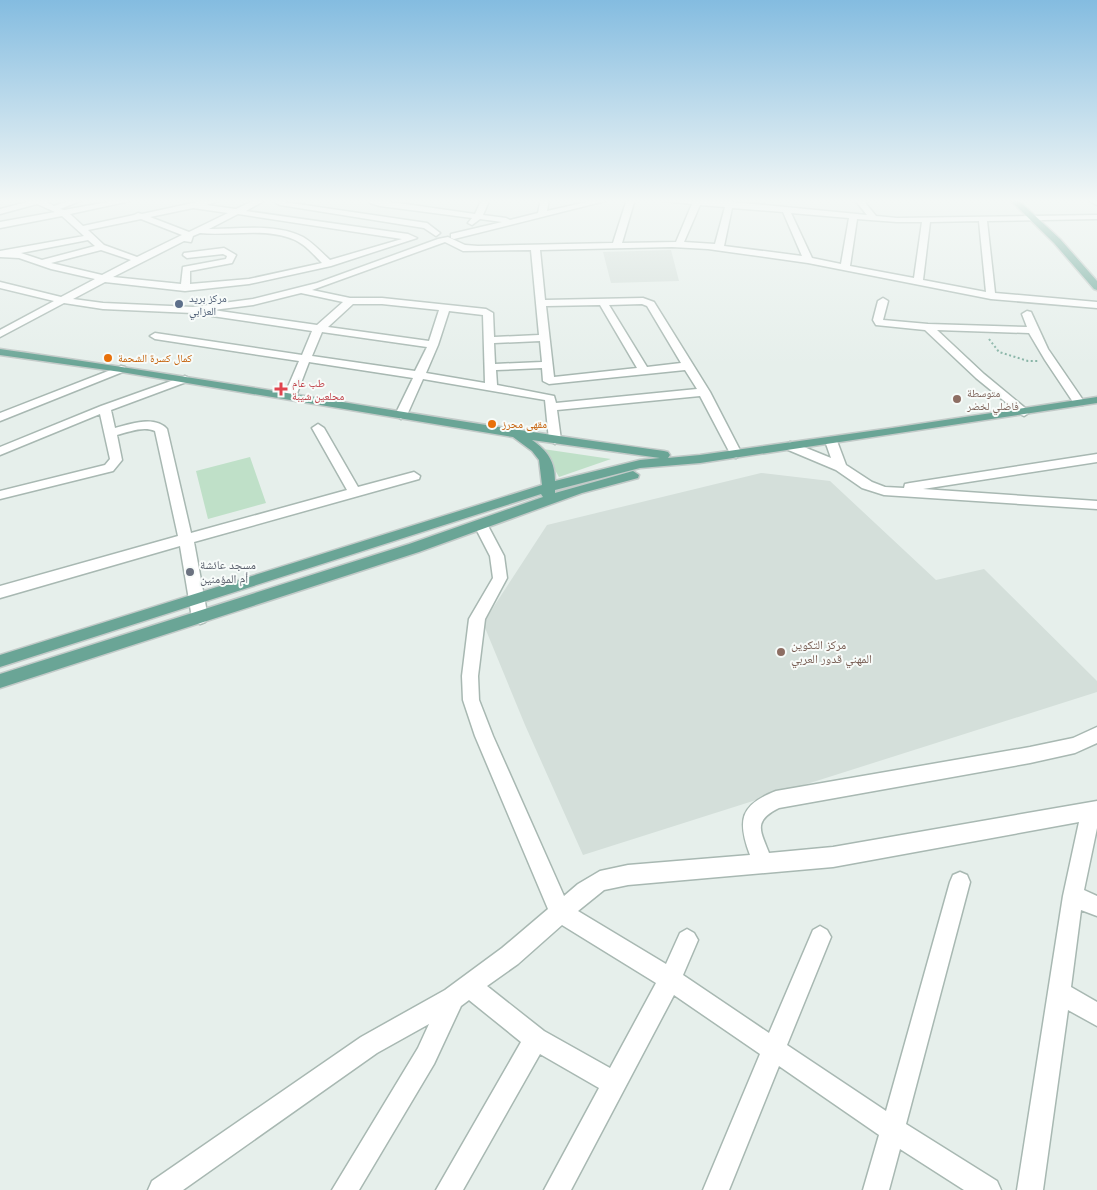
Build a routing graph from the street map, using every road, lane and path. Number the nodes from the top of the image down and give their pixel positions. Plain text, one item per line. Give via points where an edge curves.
1 (7, 255) edge
2 (70, 255) edge
3 (122, 255) edge
4 (149, 255) edge
5 (187, 255) joint
6 (193, 255) edge
7 (231, 255) edge
8 (319, 255) edge
9 (359, 255) edge
10 (400, 255) edge
11 (536, 255) edge
12 (767, 255) edge
13 (806, 255) edge
14 (847, 255) edge
15 (921, 255) edge
16 (987, 255) edge
17 (1071, 255) edge
18 (138, 260) junction
19 (808, 260) junction
20 (40, 262) junction
21 (328, 264) junction
22 (845, 267) junction
23 (186, 269) junction
24 (102, 279) junction
25 (918, 281) junction
26 (0, 285) edge
27 (1097, 287) edge
28 (185, 288) junction
29 (301, 290) junction
30 (991, 296) junction
31 (60, 300) junction
32 (350, 301) junction
33 (883, 301) dead end
34 (603, 302) junction
35 (542, 303) junction
36 (1097, 304) edge
37 (445, 308) junction
38 (193, 310) junction
39 (1027, 314) dead end
40 (928, 327) junction
41 (319, 329) junction
42 (982, 329) junction
43 (3, 330) edge
44 (1032, 330) junction
45 (155, 336) dead end
46 (545, 338) junction
47 (490, 340) junction
48 (433, 345) junction
49 (0, 352) edge
50 (306, 358) junction
51 (1052, 361) junction
52 (548, 365) junction
53 (688, 366) junction
54 (490, 367) junction
55 (121, 369) junction
56 (644, 371) junction
57 (418, 376) junction
58 (186, 379) junction
59 (549, 381) junction
60 (491, 387) junction
61 (704, 392) junction
62 (290, 396) junction
63 (1097, 400) edge
64 (550, 402) junction
65 (1079, 403) junction
66 (105, 408) junction
67 (1024, 412) junction
68 (401, 415) junction
69 (0, 417) edge
70 (318, 428) dead end
71 (111, 433) junction
72 (511, 433) junction
73 (555, 440) junction
74 (832, 441) junction
75 (790, 446) junction
76 (0, 452) edge
77 (736, 454) junction
78 (1097, 458) edge
79 (700, 459) junction
80 (840, 467) junction
81 (414, 476) dead end
82 (884, 491) junction
83 (355, 493) junction
84 (548, 494) junction
85 (0, 495) edge
86 (1097, 505) edge
87 (481, 525) junction
88 (186, 539) junction
89 (343, 554) junction
90 (348, 569) junction
91 (0, 592) edge
92 (197, 599) junction
93 (200, 618) junction
94 (0, 661) edge
95 (0, 681) edge
96 (1097, 735) edge
97 (1094, 810) edge
98 (763, 863) junction
99 (960, 882) dead end
100 (1073, 896) junction
101 (1097, 906) edge
102 (560, 912) junction
103 (820, 937) dead end
104 (687, 940) dead end
105 (670, 979) junction
106 (461, 992) junction
107 (1059, 993) junction
108 (1097, 1015) edge
109 (536, 1038) junction
110 (773, 1048) junction
111 (614, 1083) junction
112 (893, 1131) junction
113 (161, 1190) edge
114 (345, 1190) edge
115 (449, 1190) edge
116 (556, 1190) edge
117 (716, 1190) edge
118 (876, 1190) edge
119 (988, 1190) edge
120 (1030, 1190) edge

1 - 20 street
2 - 20 street
3 - 18 street
4 - 18 street
5 - 6 street
5 - 23 street
7 - 23 street via 228,261
8 - 21 street
9 - 21 street
10 - 29 street
11 - 35 street
12 - 19 street
13 - 19 street
14 - 22 street
15 - 25 street
16 - 30 street
17 - 27 main road
18 - 24 street
19 - 22 street
20 - 24 street
21 - 28 street via 246,283
22 - 25 street
23 - 28 street
24 - 28 street
24 - 31 street
25 - 30 street
26 - 31 street
29 - 32 street
29 - 38 street via 253,302
30 - 36 street
31 - 38 street via 113,307
31 - 43 street
32 - 37 street
32 - 41 street
33 - 40 street via 880,323
34 - 35 street
34 - 53 street via 643,301 651,304
34 - 56 street
35 - 46 street
37 - 47 street via 488,313
37 - 48 street
38 - 41 street
39 - 44 street
40 - 42 street
40 - 67 street
41 - 48 street
41 - 50 street
42 - 44 street
42 - 51 path via 999,352 1028,360
44 - 51 street
45 - 50 street
46 - 47 street
46 - 52 street
47 - 54 street
48 - 57 street
49 - 55 main road
50 - 57 street
50 - 62 street
51 - 65 street
52 - 54 street
52 - 59 street
53 - 56 street
53 - 61 street
54 - 60 street
55 - 58 main road
55 - 69 street
56 - 59 street
57 - 60 street
57 - 68 street
58 - 62 main road
58 - 66 street
59 - 64 street
60 - 64 street
61 - 64 street
61 - 77 street
62 - 68 main road
63 - 65 main road
64 - 73 street
65 - 67 main road
66 - 71 street
66 - 76 street
67 - 74 main road
68 - 72 main road
70 - 83 street
71 - 85 street via 116,460 109,468
71 - 88 street via 147,426 161,429
72 - 73 main road
72 - 84 main road via 541,453 548,468
73 - 79 main road
74 - 75 main road
74 - 80 street
75 - 77 main road
75 - 80 street
77 - 79 main road
78 - 82 street
79 - 84 main road
80 - 82 street via 867,486
81 - 83 street
82 - 86 street
83 - 88 street
84 - 87 main road
84 - 89 main road
87 - 90 main road
87 - 102 street via 497,556 500,578 477,619 470,676 471,700
88 - 91 street
88 - 92 street
89 - 90 main road
89 - 92 main road
90 - 93 main road
92 - 93 street
92 - 94 main road
93 - 95 main road
96 - 98 street via 1075,745 1030,755 776,800 756,811 752,818 752,832
97 - 98 street via 833,857
97 - 100 street
98 - 102 street via 628,875 600,881
99 - 112 street
100 - 101 street
100 - 107 street
102 - 105 street
102 - 106 street via 510,956
103 - 110 street
104 - 105 street
105 - 110 street
105 - 111 street
106 - 109 street
106 - 113 street via 369,1045
106 - 114 street
107 - 108 street
107 - 120 street
109 - 111 street
109 - 115 street
110 - 112 street
110 - 117 street
111 - 116 street
112 - 118 street
112 - 119 street

